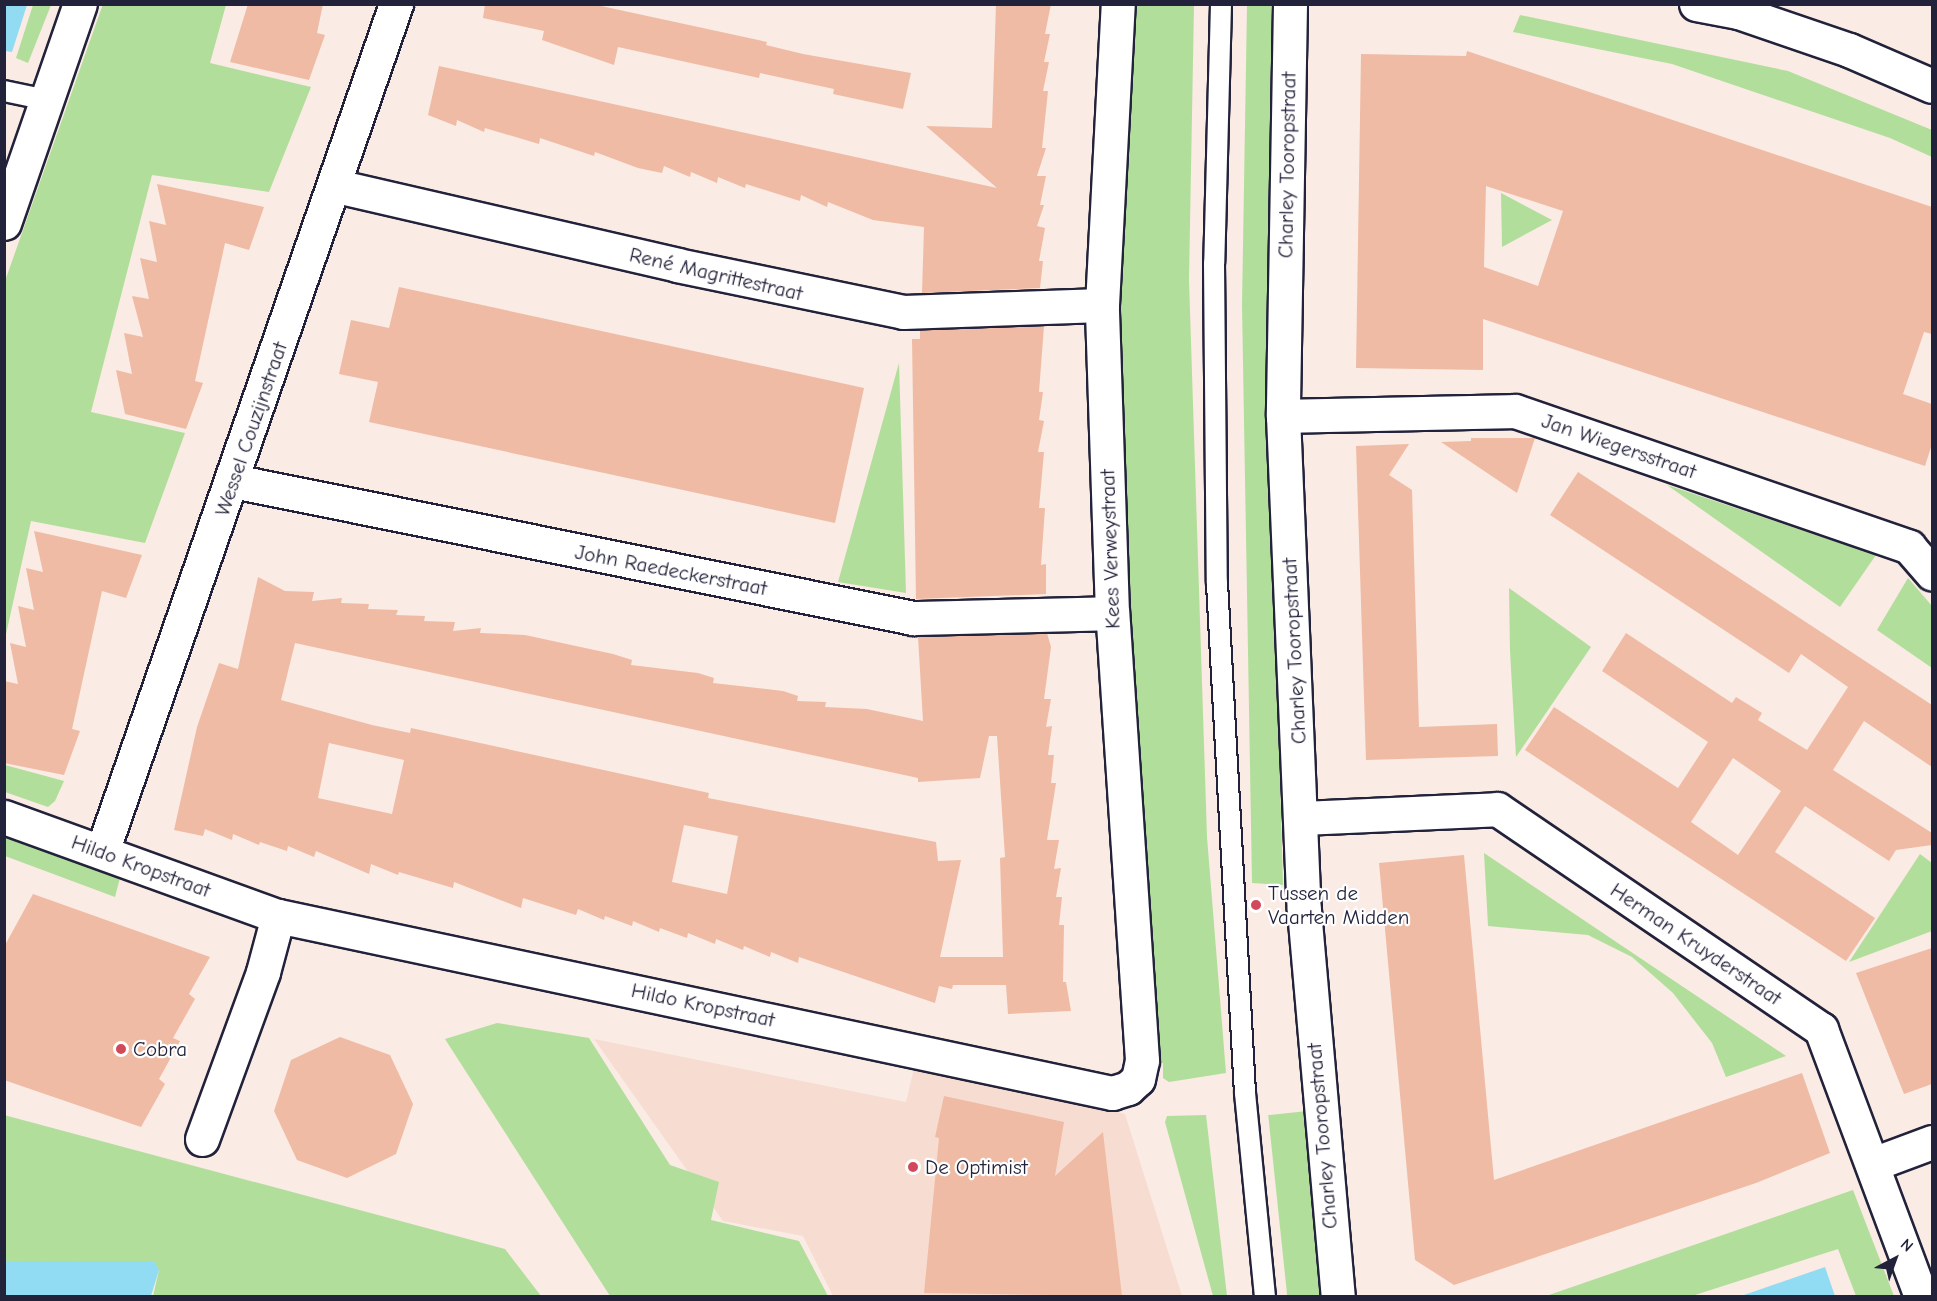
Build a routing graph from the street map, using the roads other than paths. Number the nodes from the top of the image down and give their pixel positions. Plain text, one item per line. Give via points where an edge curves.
1 (80, 4) edge
2 (396, 4) edge
3 (1118, 4) edge
4 (1221, 4) edge
5 (1290, 4) edge
6 (1696, 4) edge
7 (1932, 86) edge
8 (4, 92) edge
9 (47, 100) junction
10 (336, 186) junction
11 (4, 223) edge
12 (1102, 305) junction
13 (1283, 416) junction
14 (233, 481) junction
15 (1932, 573) edge
16 (1112, 613) junction
17 (4, 817) edge
18 (1302, 818) junction
19 (102, 852) junction
20 (278, 916) junction
21 (1128, 1088) joint
22 (202, 1140) dead end
23 (1932, 1142) edge
24 (1873, 1164) junction
25 (1265, 1296) edge
26 (1338, 1296) edge
27 (1921, 1296) edge

1 - 9 street
2 - 10 street, Wessel Couzijnstraat
3 - 12 street, Kees Verweystraat
4 - 25 lane via 1214,263 1217,583 1245,1093
5 - 13 street, Charley Tooropstraat
6 - 7 street via 1749,16 1849,50
8 - 9 lane
9 - 11 street
10 - 12 street, René Magrittestraat via 700,270 903,312
10 - 14 street, Wessel Couzijnstraat
12 - 16 street, Kees Verweystraat
13 - 15 street, Jan Wiegersstraat via 1515,411 1909,547
13 - 18 street, Charley Tooropstraat
14 - 16 street, John Raedeckerstraat via 913,618
14 - 19 street, Wessel Couzijnstraat
16 - 21 street, Kees Verweystraat via 1142,1060 1138,1079
17 - 19 street, Hildo Kropstraat
18 - 24 street, Herman Kruyderstraat via 1497,809 1821,1029
18 - 26 street, Charley Tooropstraat via 1304,910
19 - 20 street, Hildo Kropstraat
20 - 21 street, Hildo Kropstraat via 1112,1093
20 - 22 street via 267,963
23 - 24 street
24 - 27 street, Herman Kruyderstraat

